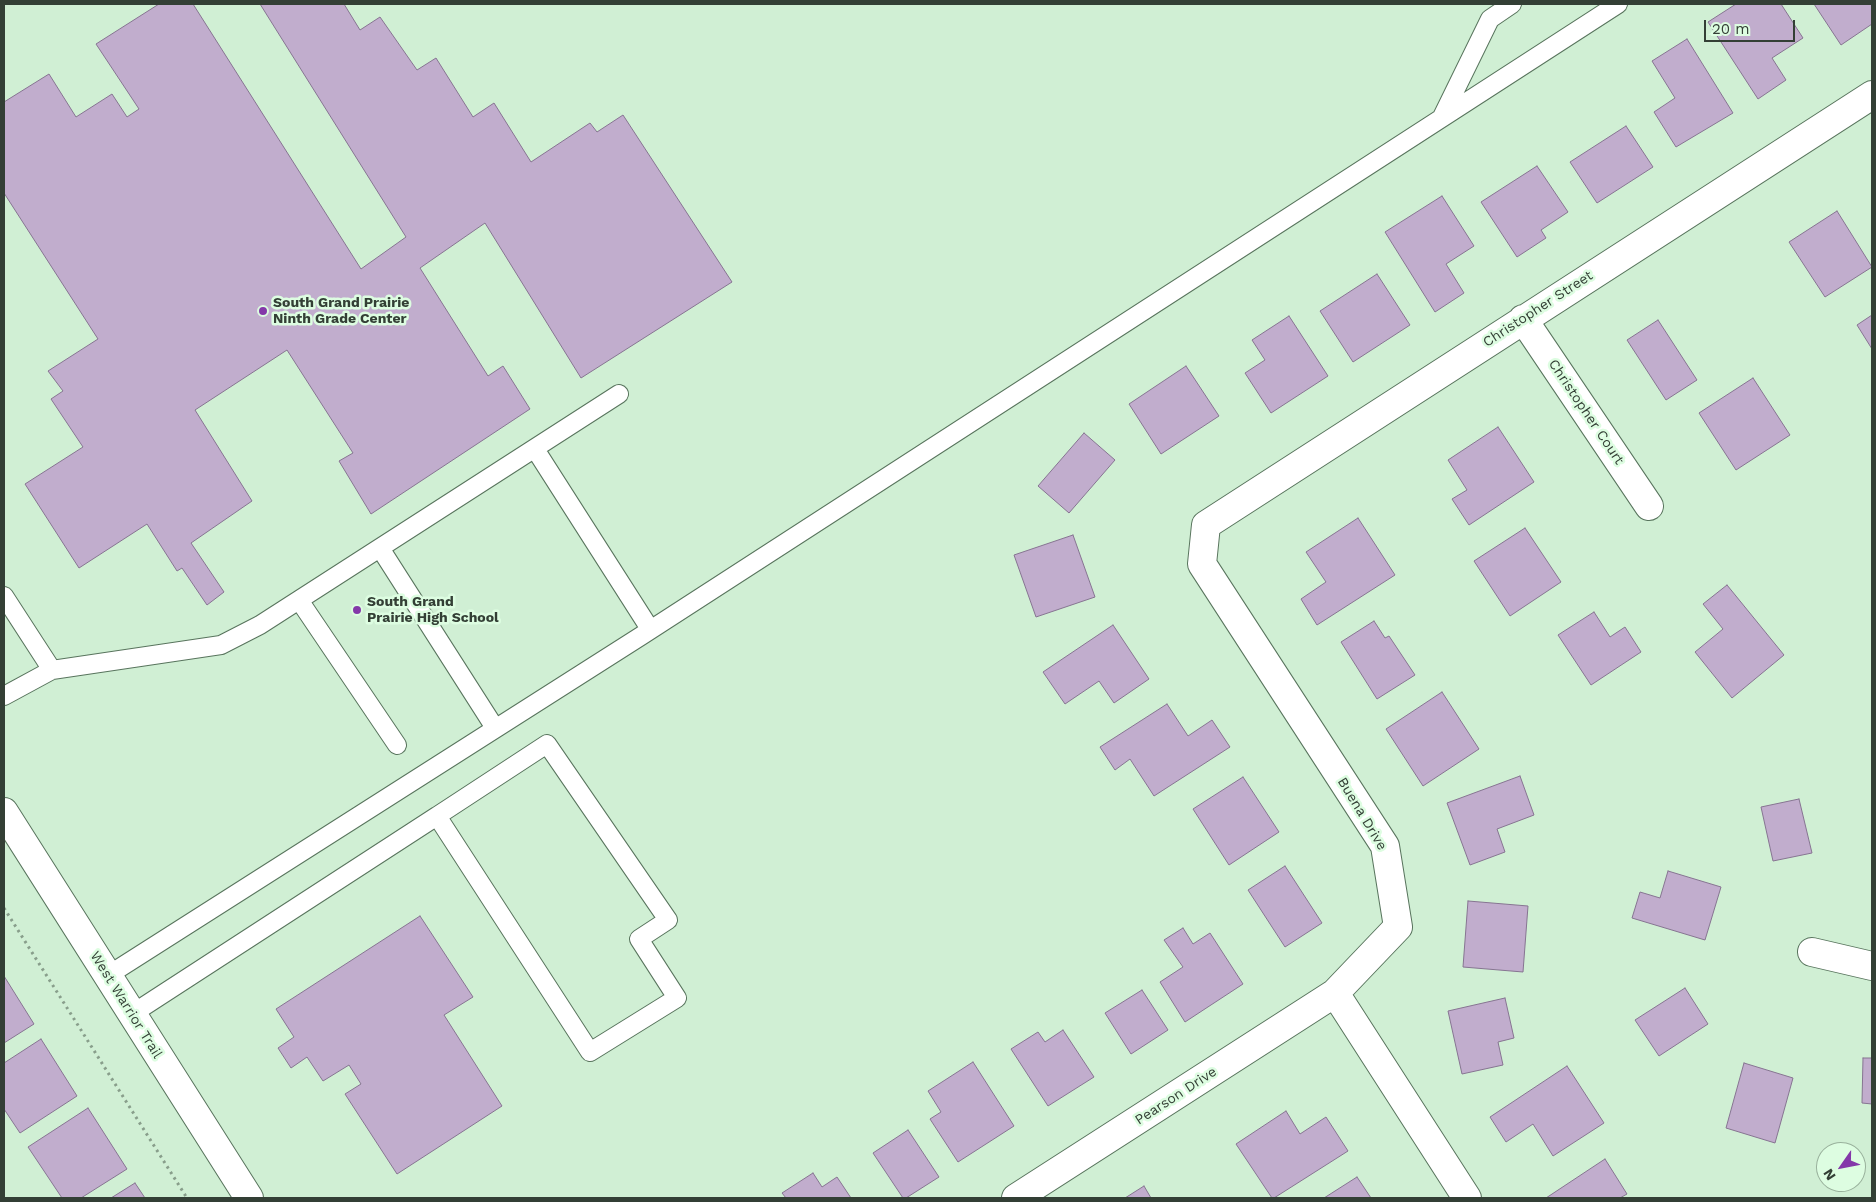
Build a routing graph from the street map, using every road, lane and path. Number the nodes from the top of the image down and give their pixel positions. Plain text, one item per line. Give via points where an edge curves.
1 (1512, 4) edge
2 (1618, 4) edge
3 (1870, 103) edge
4 (1442, 118) junction
5 (1523, 319) junction
6 (619, 394) dead end
7 (535, 449) junction
8 (1649, 506) dead end
9 (1206, 525) joint
10 (380, 548) junction
11 (4, 596) edge
12 (299, 600) junction
13 (650, 629) junction
14 (52, 670) junction
15 (4, 696) edge
16 (496, 728) junction
17 (397, 745) dead end
18 (4, 812) edge
19 (437, 816) junction
20 (4, 908) edge
21 (1812, 952) dead end
22 (1872, 966) edge
23 (108, 976) junction
24 (1335, 993) junction
25 (132, 1014) junction
26 (187, 1198) edge
27 (249, 1198) edge
28 (1016, 1198) edge
29 (1466, 1198) edge

1 - 4 lane via 1490,18
2 - 4 lane
3 - 5 street, Christopher Street
4 - 13 lane
5 - 8 street, Christopher Court
5 - 9 street, Christopher Street
6 - 7 lane
7 - 10 lane
7 - 13 lane
9 - 24 street, Buena Drive via 1202,564 1385,846 1398,926
10 - 12 lane
10 - 16 lane
11 - 14 lane
12 - 14 lane via 221,645
12 - 17 lane
13 - 16 lane
14 - 15 lane
16 - 23 lane
18 - 23 street, West Warrior Trail
19 - 19 lane via 590,1052 677,998 639,939 668,920 547,744
19 - 25 lane
20 - 26 path
21 - 22 street
23 - 25 street, West Warrior Trail
24 - 28 street, Pearson Drive
24 - 29 street
25 - 27 street, West Warrior Trail

